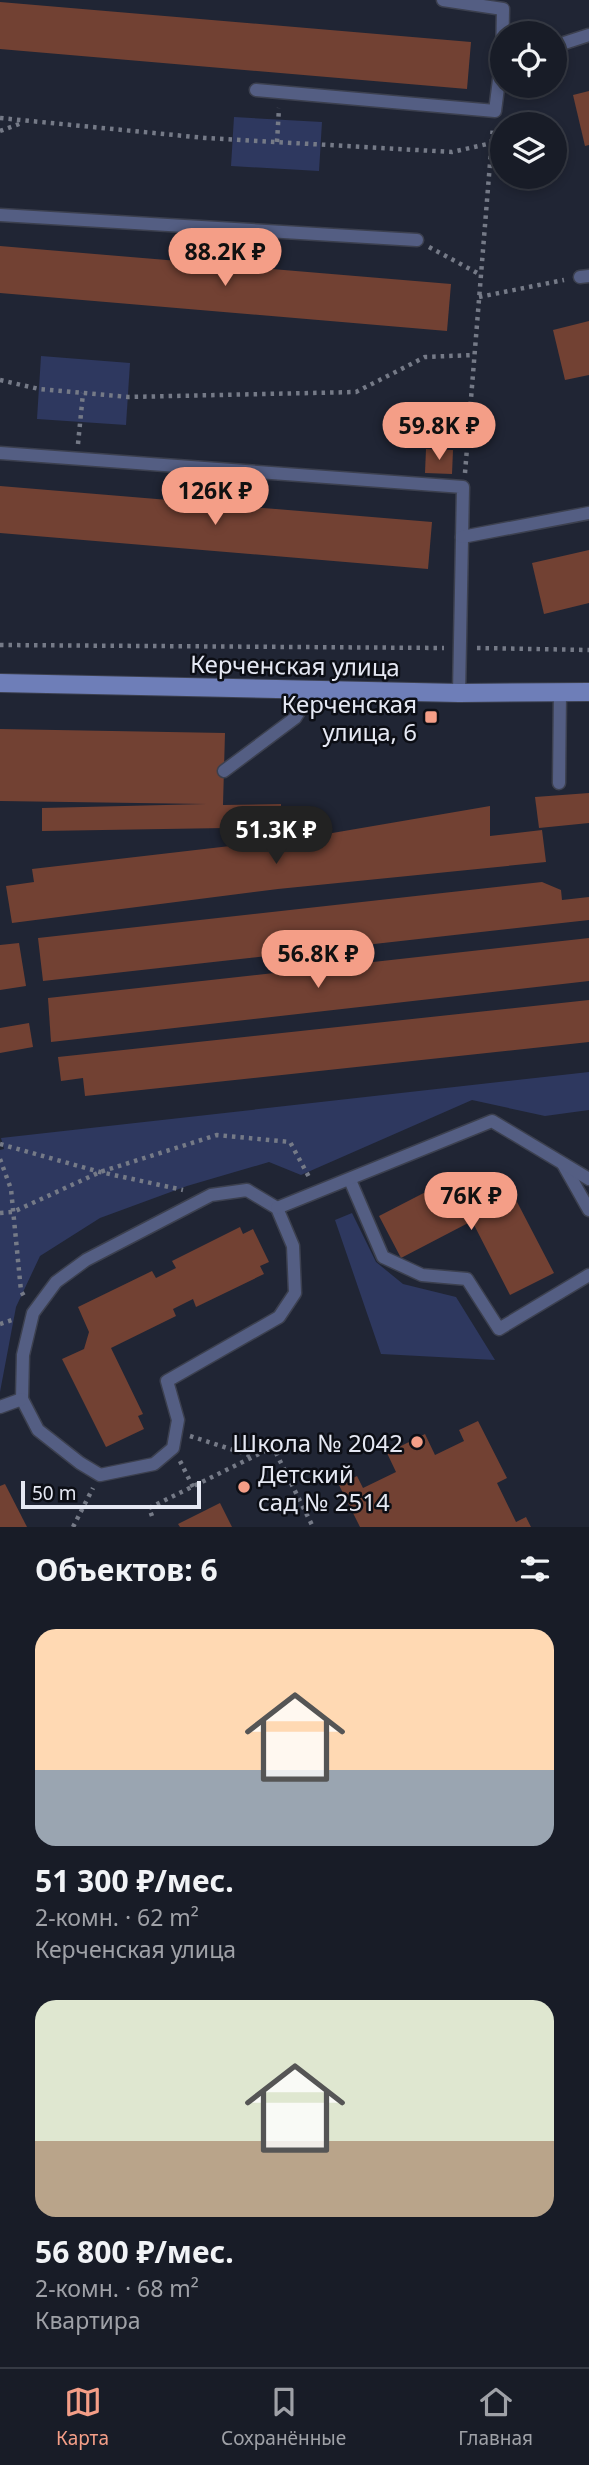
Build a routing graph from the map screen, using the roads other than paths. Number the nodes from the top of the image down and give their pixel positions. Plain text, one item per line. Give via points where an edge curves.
1 (443, 0) edge
2 (503, 21) edge
3 (589, 35) edge
4 (567, 42) edge
5 (256, 90) dead end
6 (497, 98) edge
7 (0, 215) edge
8 (417, 240) road end
9 (0, 453) edge
10 (589, 513) edge
11 (462, 537) junction
12 (0, 682) edge
13 (313, 690) junction
14 (560, 692) junction
15 (589, 692) edge
16 (459, 693) junction
17 (224, 771) dead end
18 (559, 783) dead end
19 (562, 1163) junction
20 (589, 1179) edge
21 (350, 1180) junction
22 (277, 1208) junction
23 (589, 1210) edge
24 (589, 1275) edge
25 (22, 1399) junction
26 (0, 1406) edge

1 - 2 lane via 503,9
3 - 4 lane
5 - 6 lane via 495,111
7 - 8 lane
9 - 11 lane via 463,488
10 - 11 lane
11 - 16 lane
12 - 13 street, Керченская улица
13 - 16 street, Керченская улица
13 - 17 lane via 295,718
14 - 15 street, Керченская улица
14 - 16 street, Керченская улица
14 - 18 lane
19 - 20 lane
19 - 21 lane via 492,1121
19 - 23 lane
21 - 22 lane
21 - 24 lane via 383,1257 422,1275 467,1279 499,1329
22 - 25 lane via 247,1190 211,1195 86,1260 56,1282 33,1313 23,1355
22 - 25 lane via 293,1247 295,1293 279,1317 167,1381 178,1420 173,1448 155,1464 100,1475 38,1430
25 - 26 lane

